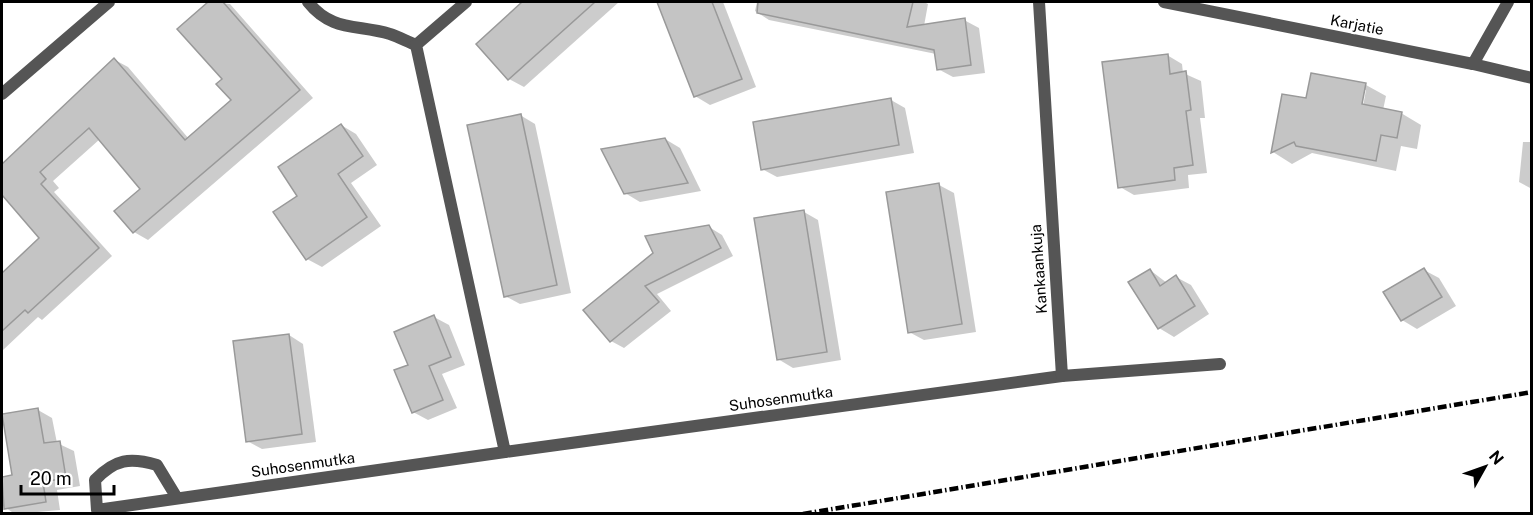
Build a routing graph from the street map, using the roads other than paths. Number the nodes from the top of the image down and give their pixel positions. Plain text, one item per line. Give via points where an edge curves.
1 (109, 2) edge
2 (309, 2) edge
3 (466, 2) edge
4 (1039, 2) edge
5 (1164, 2) edge
6 (1508, 2) edge
7 (416, 45) junction
8 (1473, 63) junction
9 (1532, 78) edge
10 (2, 94) edge
11 (1221, 364) dead end
12 (1062, 376) junction
13 (505, 452) junction
14 (177, 498) junction

1 - 10 street
2 - 7 street via 320,16
3 - 7 street
4 - 12 street, Kankaankuja
5 - 8 street, Karjatie
6 - 8 street
7 - 13 street
8 - 9 street, Karjatie
11 - 12 street
12 - 13 street, Suhosenmutka
13 - 14 street, Suhosenmutka
14 - 14 street, Suhosenmutka via 98,510 95,480 108,467 135,459 157,465

